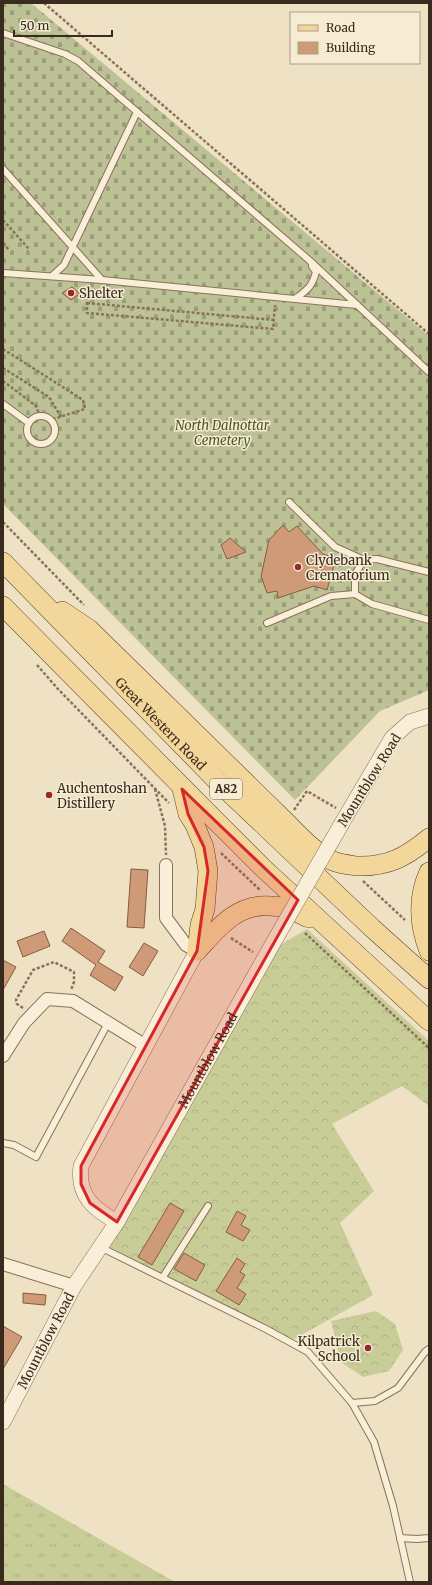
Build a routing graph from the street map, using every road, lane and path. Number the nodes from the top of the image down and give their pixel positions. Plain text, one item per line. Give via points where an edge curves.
1 (44, 3) edge
2 (3, 33) edge
3 (137, 112) junction
4 (3, 169) edge
5 (3, 220) edge
6 (3, 243) edge
7 (72, 247) junction
8 (29, 249) dead end
9 (9, 250) dead end
10 (309, 260) junction
11 (3, 273) edge
12 (52, 276) junction
13 (88, 279) junction
14 (102, 280) junction
15 (275, 297) junction
16 (295, 298) junction
17 (87, 303) junction
18 (357, 304) junction
19 (274, 320) junction
20 (429, 334) edge
21 (3, 349) edge
22 (3, 368) edge
23 (429, 372) edge
24 (3, 380) edge
25 (3, 404) edge
26 (40, 416) junction
27 (61, 417) junction
28 (50, 420) junction
29 (29, 423) junction
30 (289, 502) dead end
31 (364, 560) junction
32 (3, 562) edge
33 (429, 572) edge
34 (32, 591) junction
35 (355, 594) junction
36 (3, 606) edge
37 (429, 620) edge
38 (267, 623) dead end
39 (429, 716) edge
40 (155, 788) dead end
41 (182, 789) junction
42 (336, 808) dead end
43 (286, 822) junction
44 (429, 838) edge
45 (166, 865) joint
46 (429, 872) edge
47 (323, 924) junction
48 (227, 935) dead end
49 (197, 951) junction
50 (429, 951) edge
51 (253, 952) dead end
52 (429, 979) edge
53 (66, 1000) junction
54 (32, 1014) junction
55 (429, 1021) edge
56 (108, 1023) junction
57 (146, 1046) junction
58 (3, 1056) edge
59 (3, 1143) edge
60 (208, 1206) dead end
61 (116, 1222) junction
62 (100, 1247) junction
63 (3, 1264) edge
64 (163, 1277) junction
65 (74, 1286) junction
66 (429, 1350) edge
67 (352, 1403) junction
68 (3, 1422) edge
69 (400, 1538) junction
70 (429, 1538) edge
71 (410, 1582) edge

1 - 20 path
2 - 3 lane via 78,61
3 - 7 lane
3 - 10 lane
4 - 7 lane
5 - 8 path
6 - 9 path
7 - 12 lane via 64,265
7 - 14 lane
10 - 16 lane via 316,272 314,282
10 - 18 lane
11 - 12 lane
12 - 13 lane
13 - 14 lane
13 - 17 path
14 - 15 lane
15 - 16 lane
15 - 19 path
16 - 18 lane
17 - 19 path
17 - 19 path via 87,313 273,329
18 - 23 lane
21 - 27 path via 83,400 84,409
22 - 27 path via 49,397
24 - 26 path via 36,406
25 - 29 lane
26 - 28 lane
26 - 29 lane
27 - 28 path
28 - 29 lane via 54,426 53,436 43,444 34,442 28,436
30 - 31 lane via 335,547
31 - 33 lane via 377,559
31 - 35 lane via 356,574
32 - 34 main road, Great Western Road / A82
34 - 43 main road via 89,629
34 - 52 main road, Great Western Road / A82 via 217,781
35 - 37 lane via 372,604
35 - 38 lane via 331,596
36 - 41 main road, A82
39 - 61 street, Mountblow Road, bridge via 410,722 392,738
40 - 45 path via 165,826
41 - 47 main road, A82
41 - 49 main road via 188,814 204,847 208,871 205,908
42 - 43 path via 306,791
43 - 44 main road via 333,862 351,865 387,864 415,850
45 - 49 street via 166,918 186,945
46 - 50 main road via 421,897 420,912
47 - 49 main road, A82 via 286,908 263,905 250,907 216,929
47 - 55 main road, A82
48 - 51 path
49 - 57 street
53 - 54 street via 46,999
53 - 54 path via 74,982 74,972 54,962 33,970 16,1000 17,1004
53 - 56 street via 73,1001
54 - 58 street
56 - 57 street
56 - 59 lane via 36,1157 14,1145
57 - 61 street via 81,1166 81,1184 90,1203
60 - 64 lane
61 - 62 street, Mountblow Road
62 - 64 lane
62 - 65 street, Mountblow Road
63 - 65 street
64 - 67 lane via 266,1328 308,1352
65 - 68 street, Mountblow Road
66 - 67 lane via 398,1388 375,1401
67 - 69 lane via 374,1442
69 - 70 lane
69 - 71 lane

